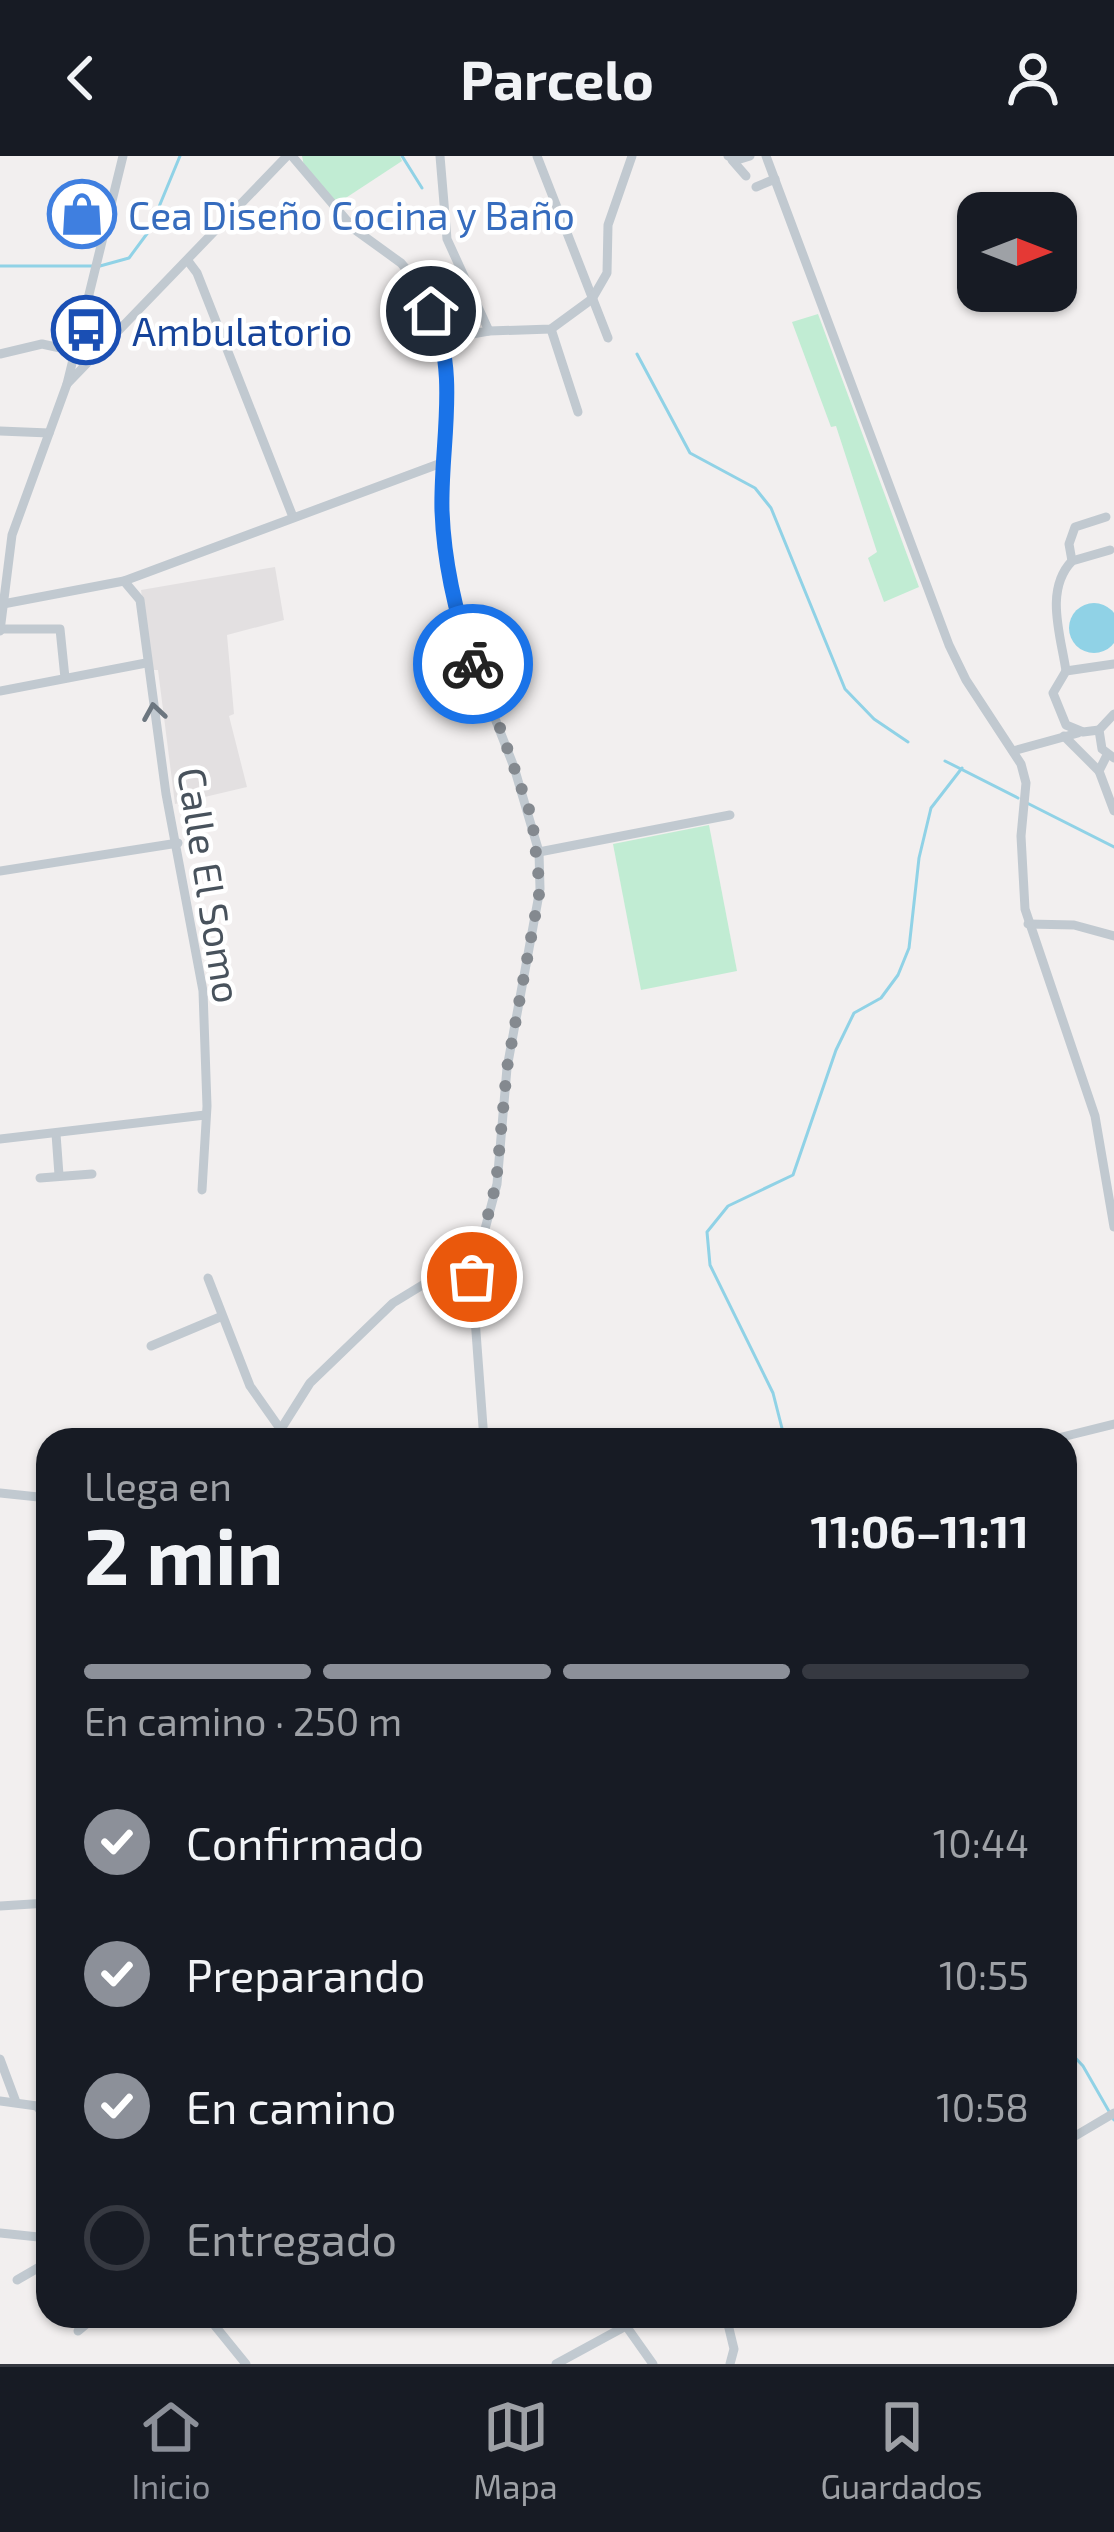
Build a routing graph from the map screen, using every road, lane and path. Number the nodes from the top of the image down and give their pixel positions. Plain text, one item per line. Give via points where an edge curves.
1 (123, 156) edge
2 (290, 156) edge
3 (440, 156) edge
4 (537, 156) edge
5 (632, 156) edge
6 (766, 156) edge
7 (738, 157) edge
8 (746, 176) dead end
9 (775, 179) junction
10 (756, 187) dead end
11 (188, 261) junction
12 (592, 298) junction
13 (551, 329) junction
14 (489, 331) junction
15 (608, 338) dead end
16 (444, 339) junction
17 (76, 350) junction
18 (0, 354) edge
19 (97, 356) junction
20 (68, 384) junction
21 (578, 412) dead end
22 (0, 431) edge
23 (49, 433) junction
24 (445, 462) junction
25 (1106, 517) dead end
26 (293, 518) junction
27 (1110, 550) dead end
28 (1072, 561) junction
29 (124, 581) junction
30 (3, 604) edge
31 (0, 630) edge
32 (146, 663) junction
33 (1114, 664) edge
34 (1066, 670) junction
35 (65, 678) junction
36 (0, 691) edge
37 (1114, 714) edge
38 (1100, 730) junction
39 (1083, 731) junction
40 (1064, 736) junction
41 (1013, 751) junction
42 (1110, 756) edge
43 (1100, 771) junction
44 (1114, 811) edge
45 (730, 814) dead end
46 (178, 843) junction
47 (539, 852) junction
48 (0, 871) edge
49 (1028, 924) junction
50 (1114, 936) edge
51 (205, 1115) junction
52 (56, 1134) junction
53 (0, 1139) edge
54 (92, 1174) dead end
55 (59, 1175) junction
56 (40, 1178) dead end
57 (202, 1190) dead end
58 (1114, 1227) edge
59 (472, 1277) junction
60 (208, 1278) dead end
61 (220, 1317) junction
62 (151, 1346) dead end
63 (1114, 1424) edge
64 (274, 1428) edge
65 (283, 1428) edge
66 (483, 1428) edge
67 (1077, 1433) edge
68 (0, 1493) edge
69 (36, 1497) edge
70 (36, 1904) edge
71 (0, 1906) edge
72 (0, 2059) edge
73 (0, 2102) edge
74 (16, 2102) junction
75 (36, 2104) edge
76 (1114, 2113) edge
77 (1077, 2135) edge
78 (0, 2234) edge
79 (36, 2237) edge
80 (36, 2269) edge
81 (17, 2280) dead end
82 (81, 2328) edge
83 (217, 2328) edge
84 (612, 2328) edge
85 (628, 2328) edge
86 (729, 2328) edge
87 (78, 2331) dead end
88 (246, 2364) edge
89 (556, 2364) edge
90 (653, 2364) edge
91 (730, 2364) edge

1 - 17 street
2 - 11 street
2 - 16 street via 354,229 418,283
3 - 14 street via 447,239
4 - 12 street
5 - 12 street via 608,225 608,273
6 - 9 street
7 - 8 street
9 - 10 street
9 - 41 street via 949,645
11 - 19 street
11 - 26 street
12 - 13 street
12 - 15 street
13 - 14 street
13 - 21 street
14 - 16 street
16 - 24 street
17 - 18 street via 42,344
17 - 19 street
17 - 20 street
19 - 20 street
20 - 23 street
22 - 23 street
23 - 30 street via 12,535
24 - 26 street
24 - 47 street via 453,596
25 - 28 street via 1071,532
26 - 29 street
27 - 28 street
28 - 34 street via 1058,592
29 - 30 street
29 - 32 street, Calle El Somo via 140,600
30 - 31 street
31 - 35 street via 60,629
32 - 35 street
46 -> 32 street, Calle El Somo
33 - 34 street
34 - 39 street via 1055,704 1066,725
35 - 36 street
37 - 38 street
38 - 39 street
38 - 42 street
39 - 40 street
40 - 41 street
40 - 43 street
41 - 49 street via 1025,789 1021,880
42 - 43 street
43 - 44 street
45 - 47 street
46 - 48 street
46 - 51 street, Calle El Somo via 202,991
47 - 59 street via 496,1184
49 - 50 street
49 - 58 street via 1095,1116
51 - 52 street
51 - 57 street, Calle El Somo
52 - 53 street
52 - 55 street
54 - 55 street
55 - 56 street
59 - 65 street via 434,1278 404,1294 324,1366
59 - 66 street
60 - 61 street
61 - 62 street
61 - 64 street
63 - 67 street
68 - 69 street
70 - 71 street
72 - 74 street
73 - 74 street
74 - 75 street
76 - 77 street
78 - 79 street
80 - 81 street
82 - 87 street
83 - 88 street
84 - 89 street
85 - 90 street
86 - 91 street

